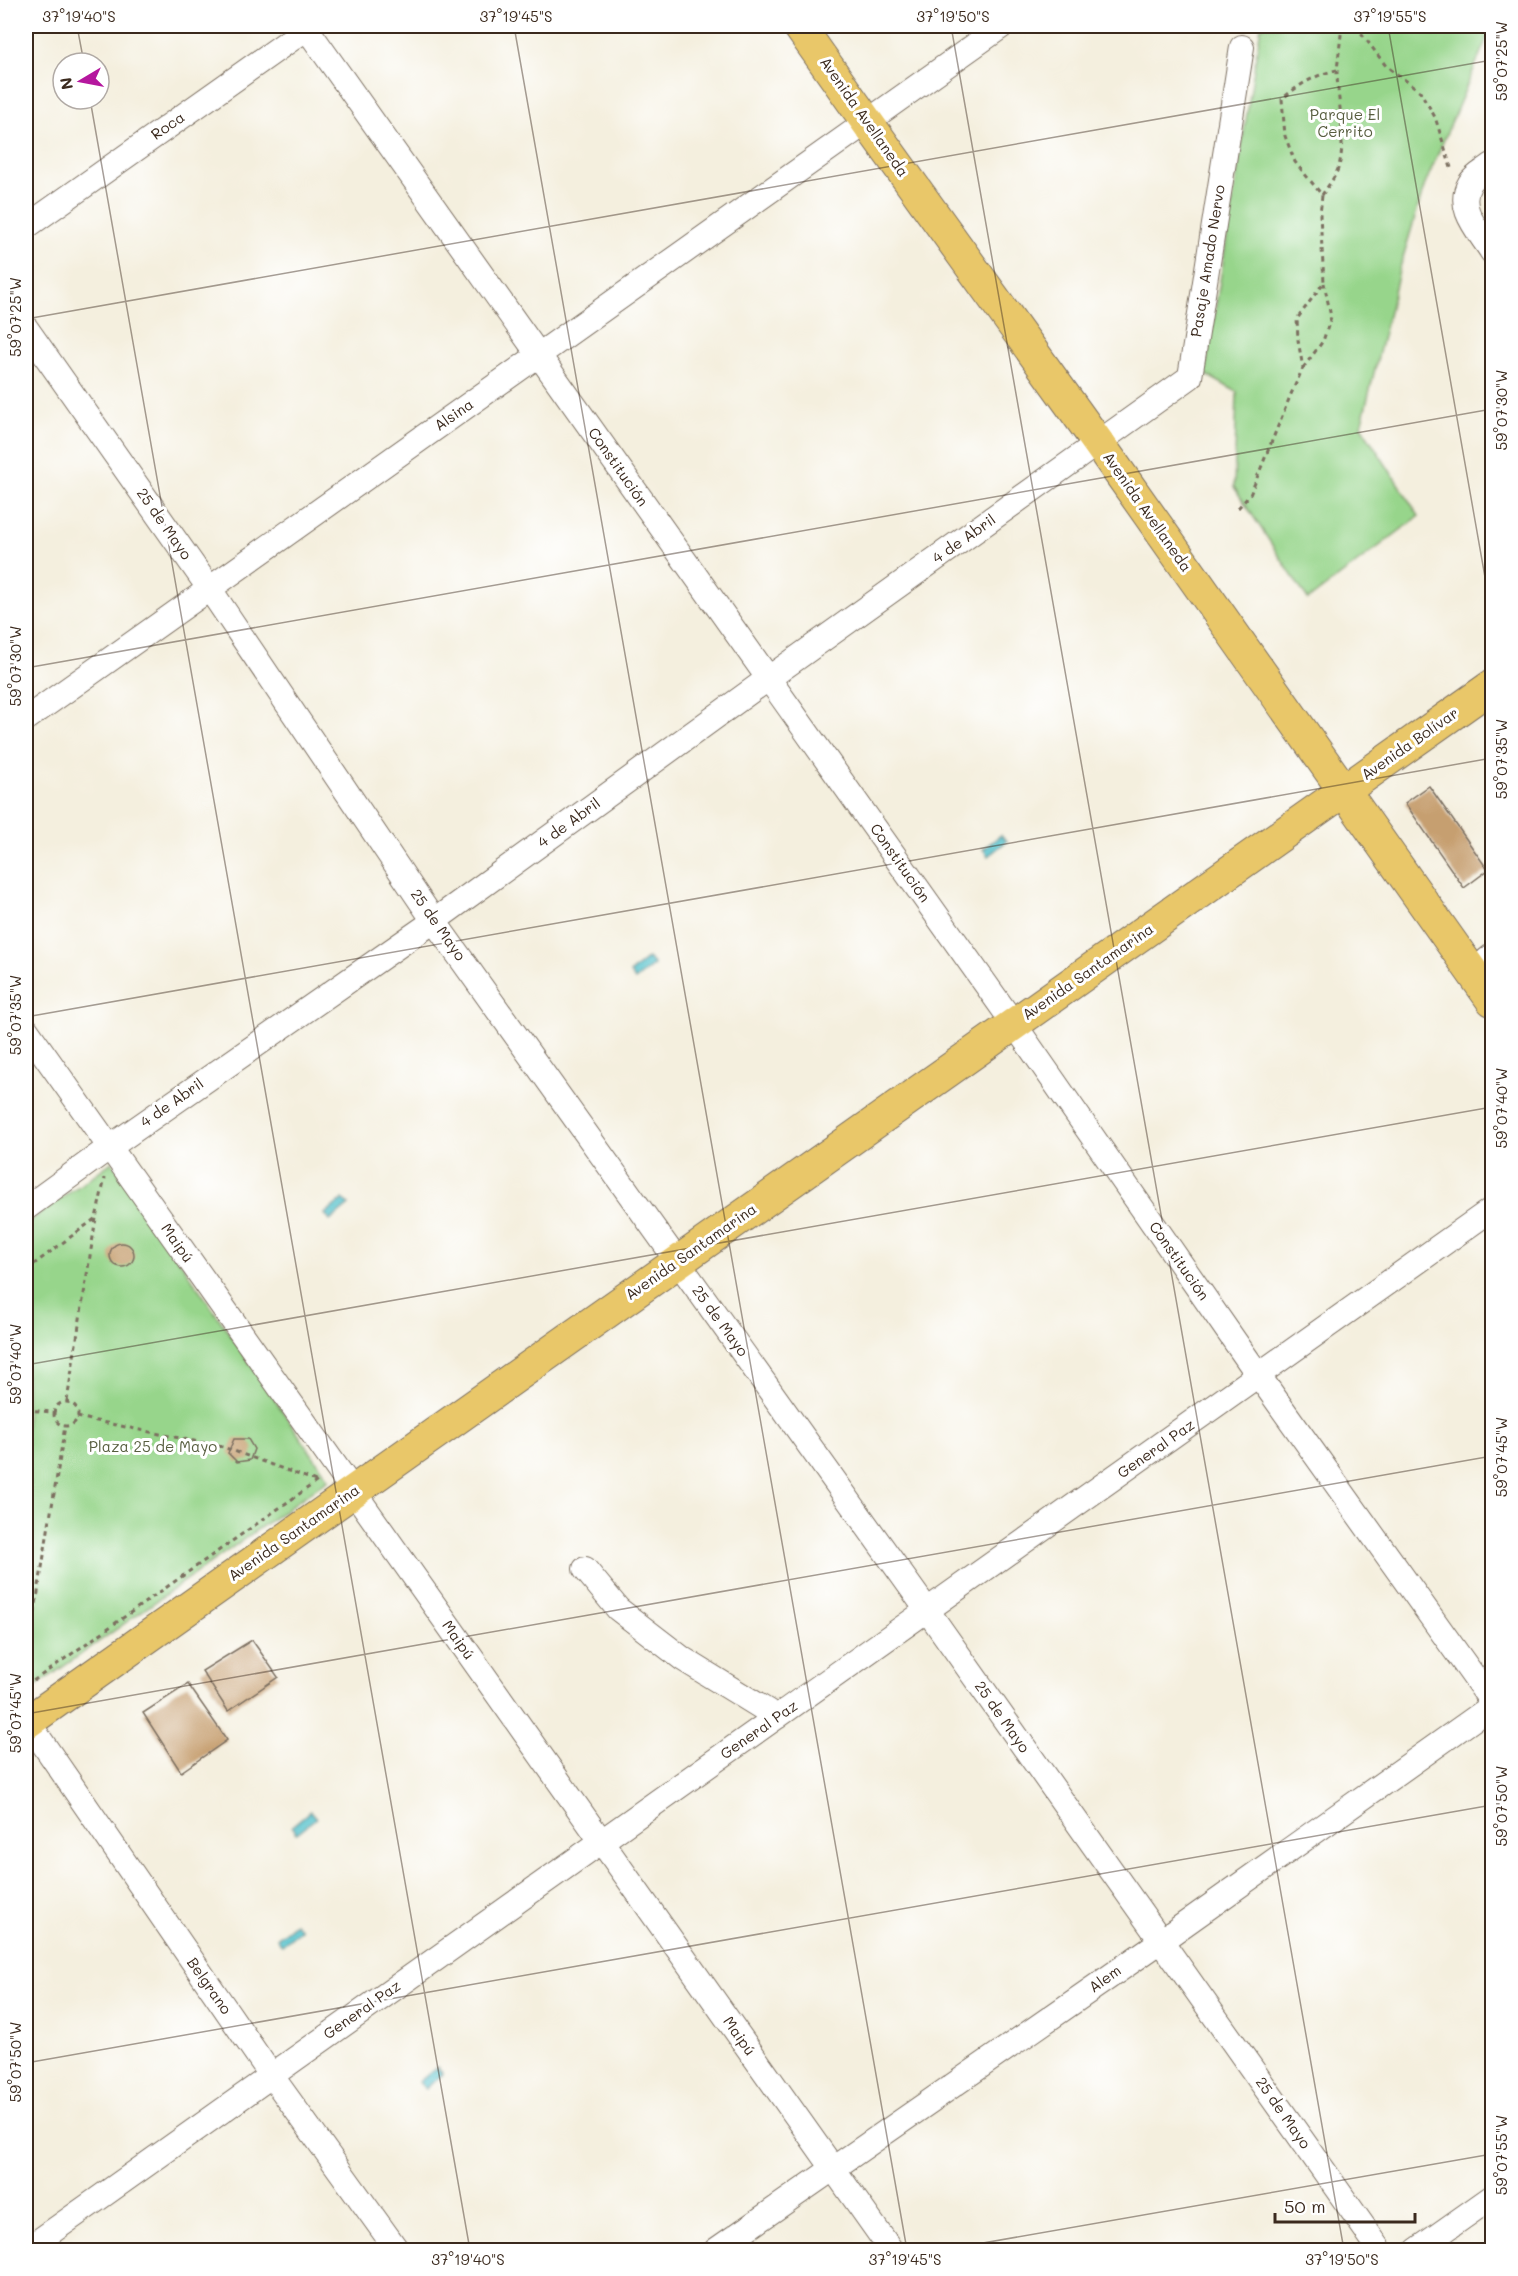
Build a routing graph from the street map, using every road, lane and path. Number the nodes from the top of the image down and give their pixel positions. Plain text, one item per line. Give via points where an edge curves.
1 (307, 26) edge
2 (800, 26) edge
3 (822, 26) edge
4 (1002, 26) edge
5 (1342, 26) edge
6 (1356, 26) edge
7 (1242, 47) dead end
8 (1337, 70) junction
9 (875, 117) junction
10 (1492, 165) edge
11 (1322, 195) junction
12 (1463, 200) junction
13 (26, 227) edge
14 (1492, 252) edge
15 (1323, 282) junction
16 (26, 328) edge
17 (539, 354) junction
18 (1303, 368) junction
19 (1105, 440) junction
20 (1238, 508) dead end
21 (209, 588) junction
22 (769, 678) junction
23 (1492, 686) edge
24 (26, 719) edge
25 (1351, 786) junction
26 (434, 921) junction
27 (1490, 962) edge
28 (1492, 1000) edge
29 (1014, 1024) junction
30 (26, 1029) edge
31 (110, 1147) junction
32 (112, 1188) dead end
33 (26, 1208) edge
34 (1492, 1209) edge
35 (96, 1218) junction
36 (678, 1261) junction
37 (26, 1270) edge
38 (1258, 1376) junction
39 (67, 1401) junction
40 (26, 1410) edge
41 (53, 1412) junction
42 (77, 1417) junction
43 (64, 1426) junction
44 (322, 1478) dead end
45 (316, 1482) junction
46 (352, 1492) junction
47 (585, 1569) dead end
48 (927, 1610) junction
49 (26, 1666) edge
50 (26, 1686) edge
51 (1492, 1704) edge
52 (777, 1717) junction
53 (26, 1721) edge
54 (601, 1842) junction
55 (1161, 1941) junction
56 (270, 2075) junction
57 (833, 2167) junction
58 (1492, 2197) edge
59 (26, 2250) edge
60 (397, 2250) edge
61 (716, 2250) edge
62 (891, 2250) edge
63 (1380, 2250) edge
64 (1417, 2250) edge

1 - 13 street, Roca
1 - 17 street, Constitución
2 - 9 main road, Avenida Avellaneda
3 - 9 main road, Avenida Avellaneda
4 - 9 street, Alsina
5 - 8 path
6 - 12 path via 1386,66 1420,91 1435,117
7 - 19 street, Pasaje Amado Nervo via 1190,377
8 - 11 path via 1341,151 1339,167
8 - 11 path via 1321,73 1282,99 1285,136 1295,162
9 - 17 street, Alsina
9 - 19 main road, Avenida Avellaneda
10 - 12 street via 1470,182
11 - 15 path
12 - 14 street via 1467,215
15 - 18 path via 1297,320
15 - 18 path via 1331,317 1323,341
16 - 21 street, 25 de Mayo
17 - 21 street, Alsina
17 - 22 street, Constitución
18 - 20 path via 1250,495
19 - 22 street, 4 de Abril
19 - 25 main road, Avenida Avellaneda
21 - 24 street, Alsina
21 - 26 street, 25 de Mayo
22 - 26 street, 4 de Abril
22 - 29 street, Constitución
23 - 25 main road, Avenida Bolívar
25 - 27 main road, Avenida Avellaneda
25 - 28 main road, Avenida Avellaneda
25 - 29 main road, Avenida Santamarina
26 - 31 street, 4 de Abril
26 - 36 street, 25 de Mayo
29 - 36 main road, Avenida Santamarina
29 - 38 street, Constitución
30 - 31 street, Maipú
31 - 33 street, 4 de Abril
31 - 46 street, Maipú
32 - 35 path via 105,1178
34 - 38 street, General Paz
35 - 37 path
35 - 39 path
36 - 46 main road, Avenida Santamarina
36 - 48 street, 25 de Mayo
38 - 48 street, General Paz
38 - 51 street, Constitución
39 - 41 path via 59,1402
39 - 42 path via 77,1409
40 - 41 path
41 - 43 path via 57,1423
42 - 43 path via 73,1424
42 - 45 path via 223,1447
43 - 49 path
44 - 45 path
45 - 50 path
46 - 53 main road, Avenida Santamarina
46 - 54 street, Maipú
47 - 52 street via 627,1616 683,1659
48 - 52 street, General Paz
48 - 55 street, 25 de Mayo
51 - 55 street, Alem
52 - 54 street, General Paz
53 - 56 street, Belgrano
54 - 56 street, General Paz
54 - 57 street, Maipú
55 - 57 street, Alem
55 - 63 street, 25 de Mayo
56 - 59 street, General Paz
56 - 60 street, Belgrano
57 - 61 street, Alem
57 - 62 street, Maipú
58 - 64 street

